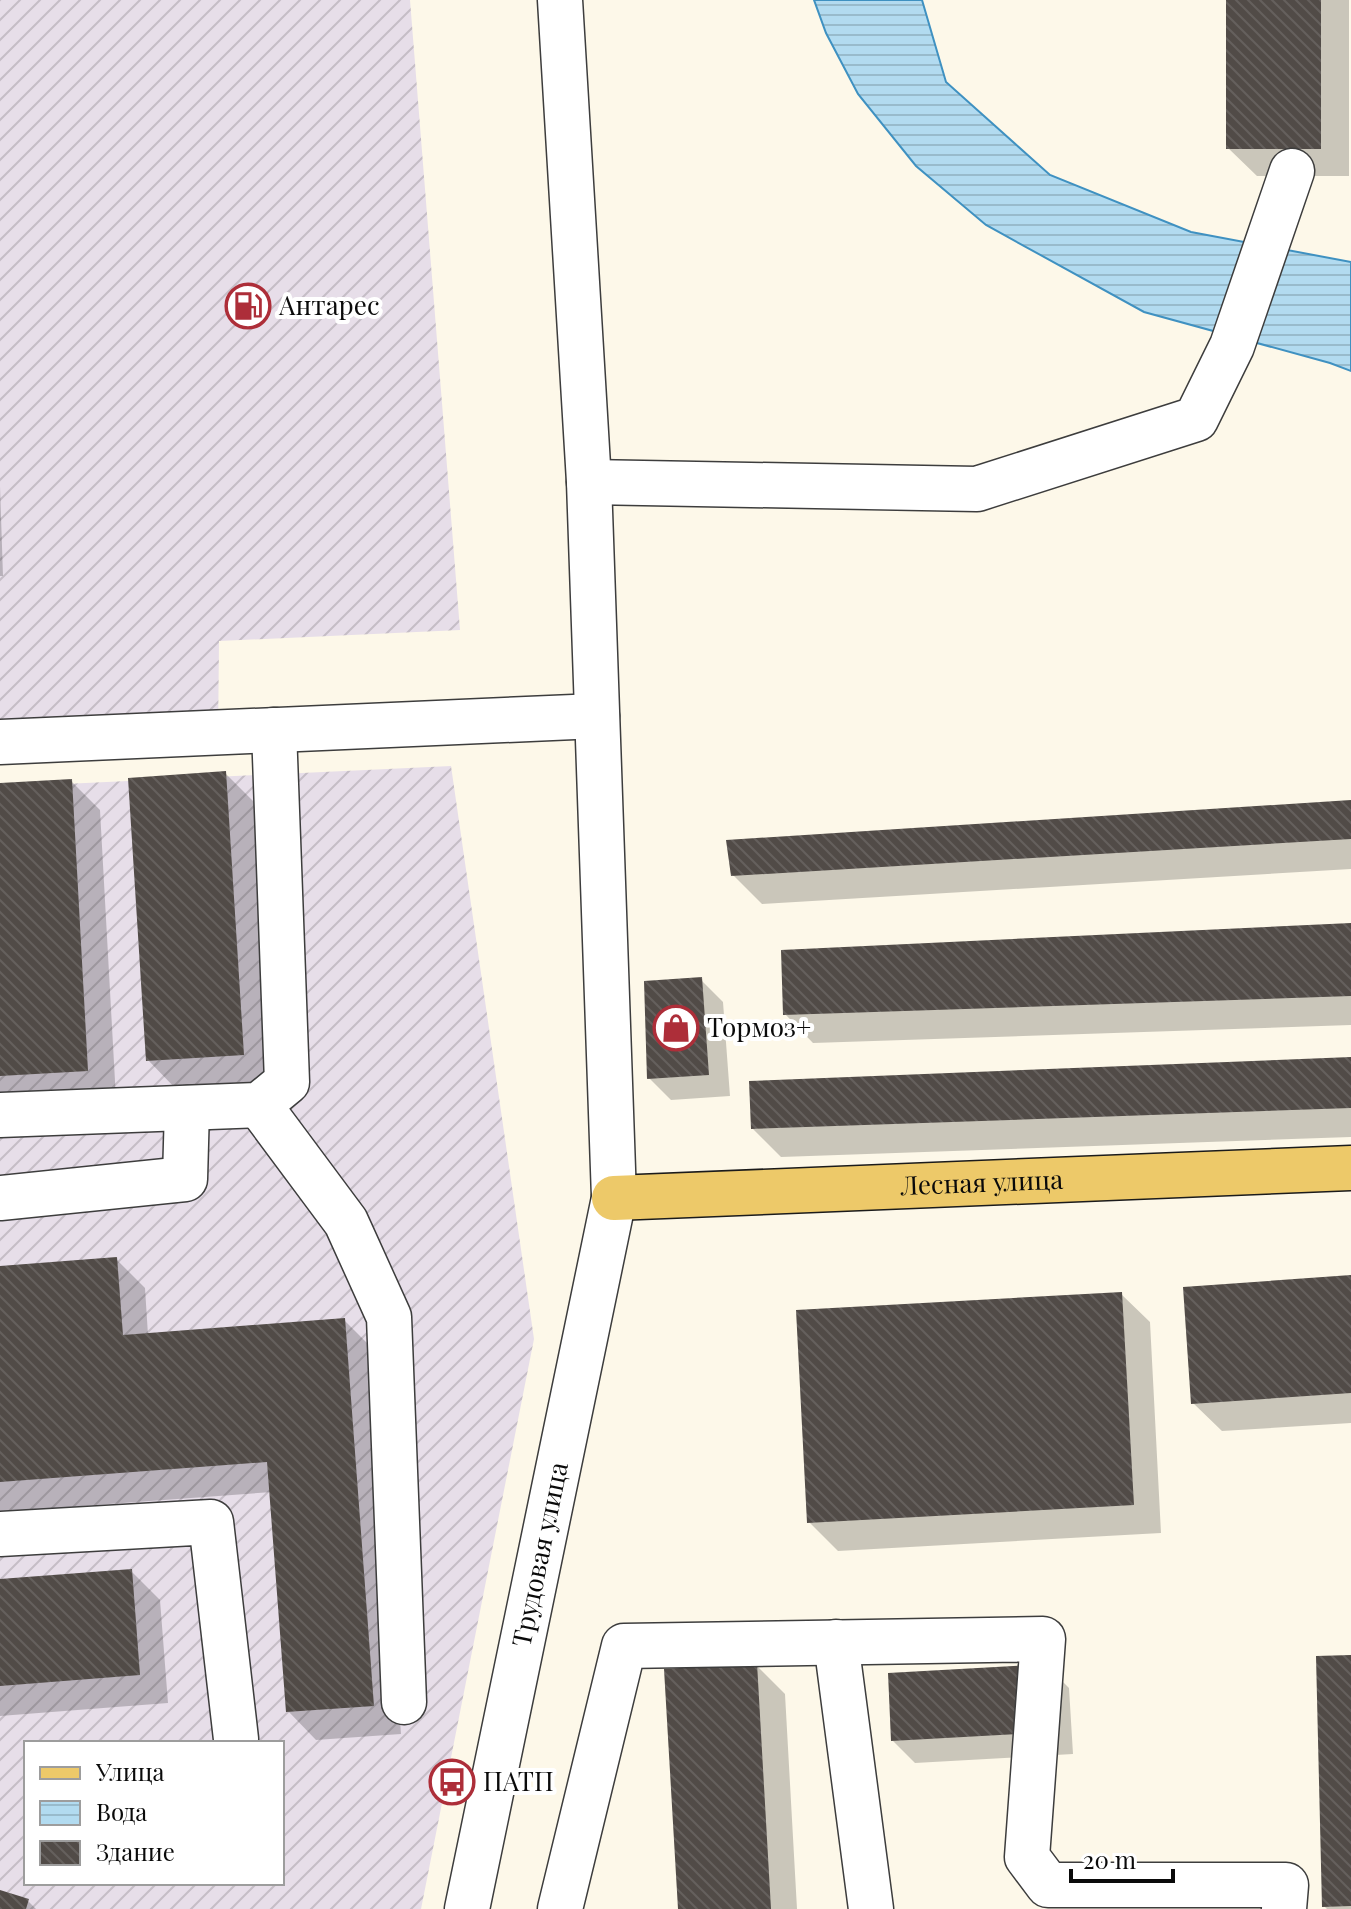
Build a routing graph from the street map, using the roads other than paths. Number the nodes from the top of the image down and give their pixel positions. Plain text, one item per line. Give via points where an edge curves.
1 (560, 0) edge
2 (1292, 171) dead end
3 (589, 482) junction
4 (597, 716) junction
5 (274, 730) junction
6 (0, 742) edge
7 (259, 1105) junction
8 (187, 1108) junction
9 (0, 1115) edge
10 (1351, 1168) edge
11 (0, 1198) edge
12 (614, 1198) junction
13 (0, 1534) edge
14 (836, 1642) junction
15 (404, 1702) dead end
16 (236, 1739) dead end
17 (467, 1909) edge
18 (560, 1909) edge
19 (871, 1909) edge
20 (1284, 1909) edge

1 - 3 street, Трудовая улица
2 - 3 street via 1232,346 1196,419 977,489
3 - 4 street, Трудовая улица
4 - 5 street
4 - 12 street, Трудовая улица
5 - 6 street
5 - 7 street via 287,1082
7 - 8 street
7 - 15 street via 346,1222 389,1317
8 - 9 street
8 - 11 street via 185,1179
10 - 12 main road, Лесная улица
12 - 17 street, Трудовая улица
13 - 16 street via 211,1522
14 - 18 street via 624,1646
14 - 19 street
14 - 20 street via 1043,1639 1027,1857 1048,1885 1286,1885

